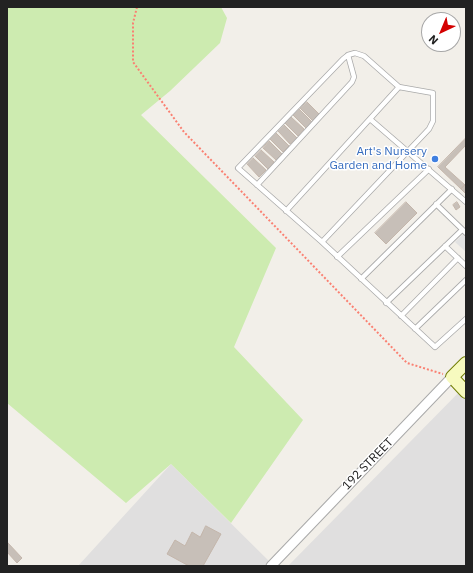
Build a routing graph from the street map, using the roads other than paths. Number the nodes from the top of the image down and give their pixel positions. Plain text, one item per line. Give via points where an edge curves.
1 (348, 55) junction
2 (399, 87) junction
3 (370, 119) junction
4 (408, 151) junction
5 (429, 169) junction
6 (257, 185) junction
7 (452, 189) junction
8 (466, 202) edge
9 (436, 204) junction
10 (286, 211) junction
11 (464, 231) edge
12 (322, 242) junction
13 (446, 246) junction
14 (338, 257) junction
15 (458, 258) junction
16 (466, 266) edge
17 (360, 279) junction
18 (466, 280) edge
19 (386, 303) junction
20 (401, 316) junction
21 (466, 319) edge
22 (415, 329) junction
23 (466, 363) edge
24 (452, 377) junction
25 (466, 392) edge
26 (271, 566) edge

1 - 2 lane via 355,53 364,56
1 - 6 lane via 354,77 352,82
1 - 6 lane via 238,168
2 - 3 lane
2 - 4 lane via 433,93 433,121 429,129
3 - 4 lane
3 - 10 lane
4 - 5 lane
4 - 12 lane
5 - 7 lane
5 - 14 lane
6 - 10 lane
7 - 8 lane
7 - 9 lane
9 - 11 lane
9 - 17 lane
10 - 12 lane
11 - 13 lane
12 - 14 lane
13 - 15 lane
13 - 19 lane
14 - 17 lane
15 - 16 lane
15 - 20 lane
17 - 19 lane
18 - 22 lane
19 - 20 lane
20 - 22 lane
21 - 22 lane via 435,347
23 - 24 main road, 192 STREET
24 - 25 main road
24 - 26 street, 192 STREET

